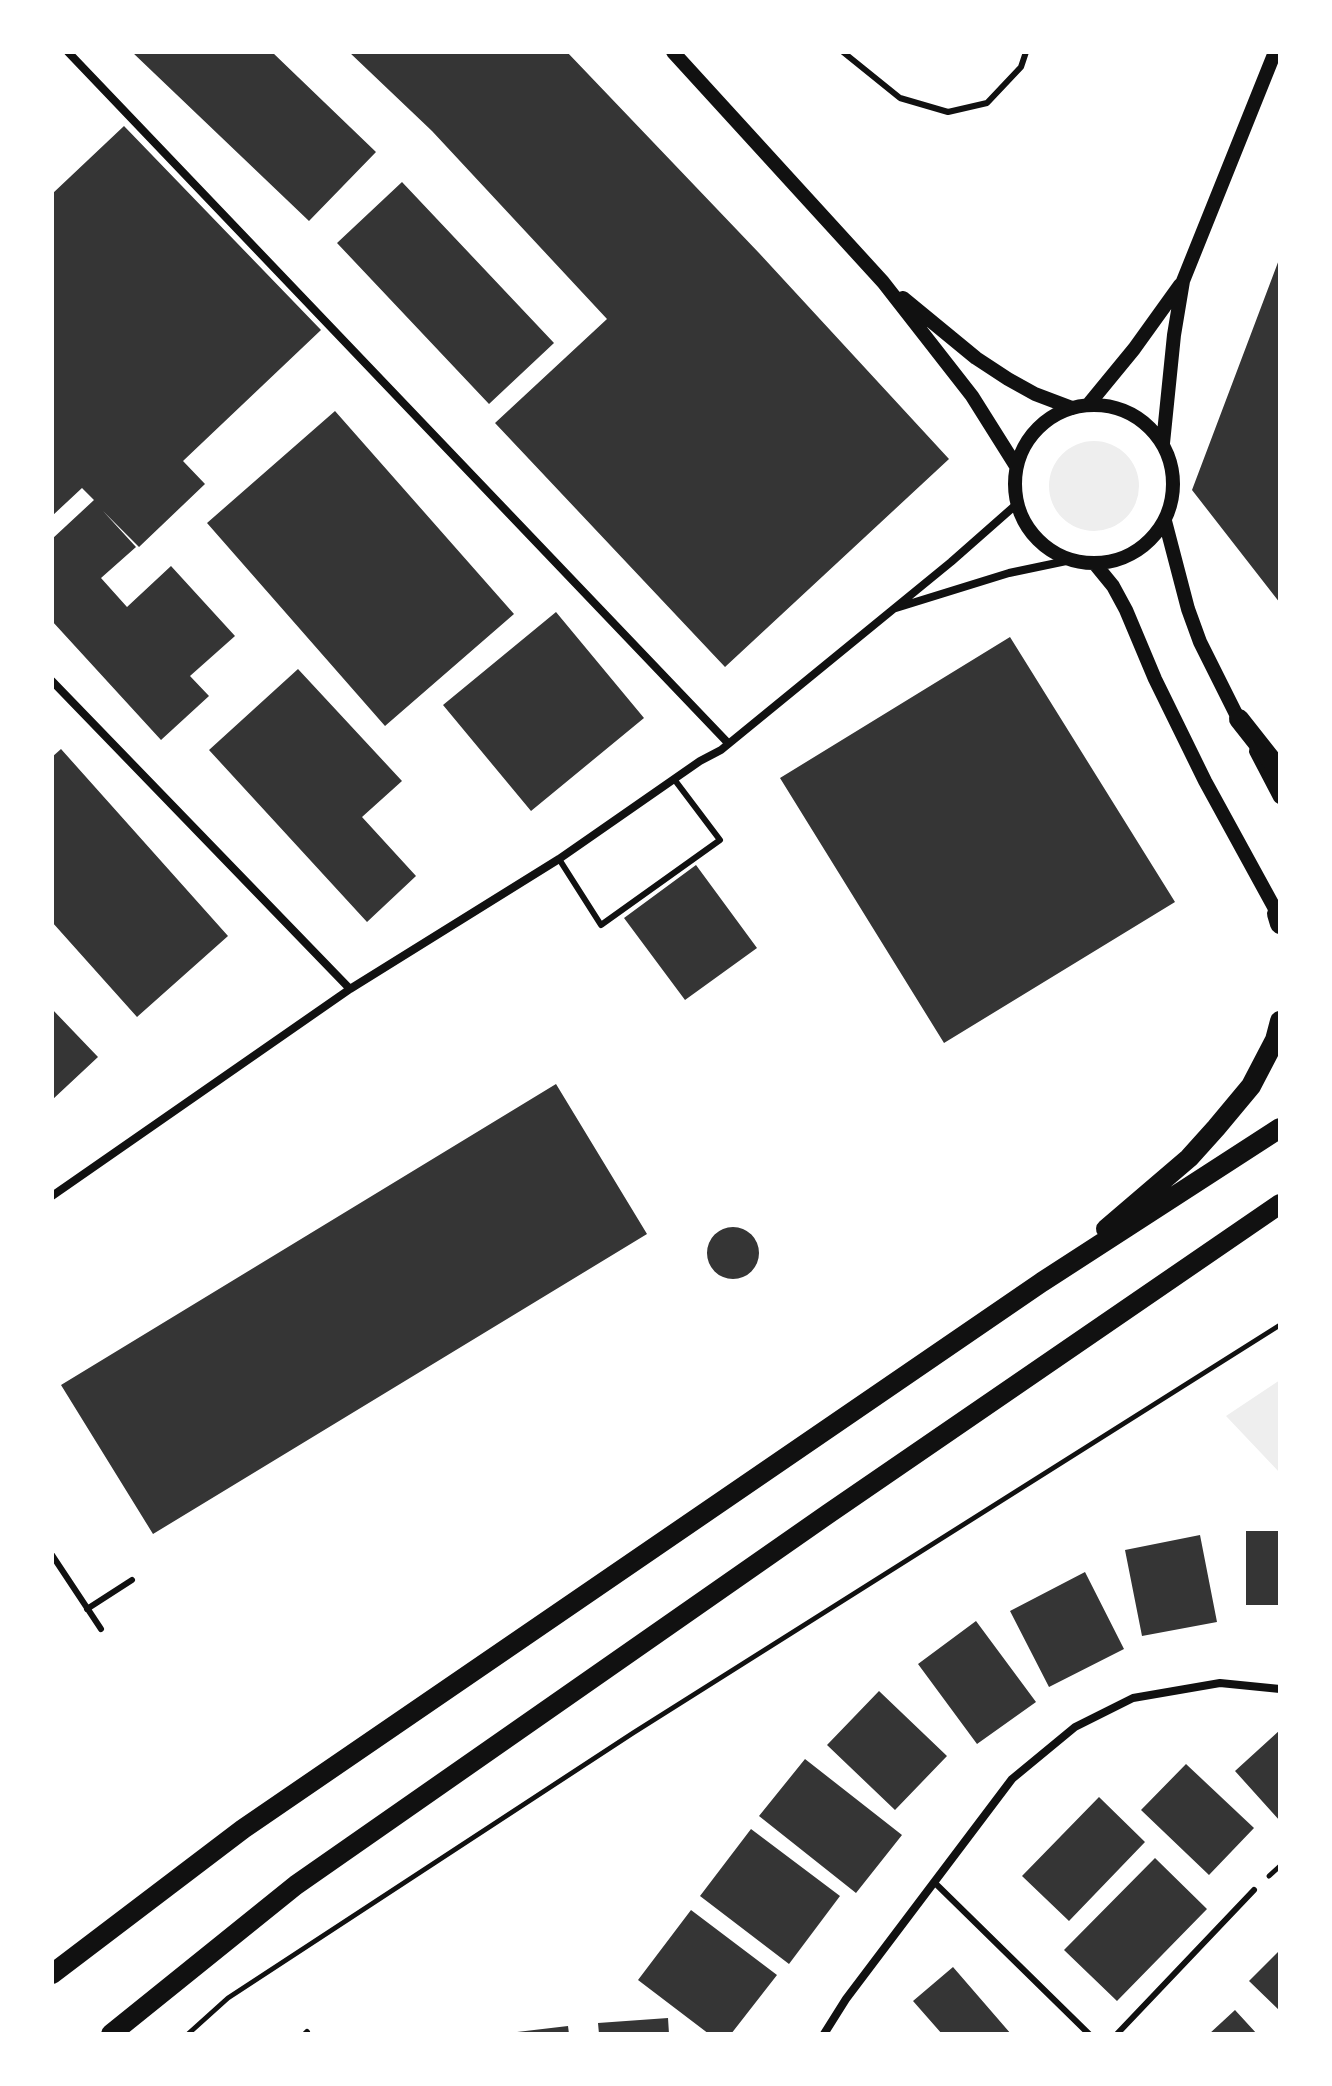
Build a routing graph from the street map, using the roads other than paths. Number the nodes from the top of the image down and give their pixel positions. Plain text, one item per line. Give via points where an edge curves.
1 (68, 52) edge
2 (673, 52) edge
3 (843, 52) edge
4 (1026, 52) edge
5 (1275, 52) edge
6 (1183, 281) junction
7 (883, 282) junction
8 (1088, 405) junction
9 (1072, 408) junction
10 (1163, 443) junction
11 (1016, 466) junction
12 (1018, 503) junction
13 (1165, 521) junction
14 (1071, 560) junction
15 (1095, 564) junction
16 (892, 609) junction
17 (52, 681) edge
18 (1239, 719) junction
19 (728, 743) junction
20 (1280, 771) edge
21 (674, 779) junction
22 (1280, 797) edge
23 (559, 859) junction
24 (1279, 919) edge
25 (350, 989) junction
26 (1280, 1021) edge
27 (1280, 1128) edge
28 (52, 1196) edge
29 (1275, 1208) edge
30 (1042, 1282) junction
31 (52, 1555) edge
32 (132, 1580) dead end
33 (87, 1609) junction
34 (101, 1629) dead end
35 (1280, 1689) edge
36 (934, 1882) junction
37 (1254, 1890) dead end
38 (52, 1974) edge
39 (111, 2034) edge
40 (824, 2034) edge
41 (1089, 2034) edge
42 (1117, 2034) edge

1 - 19 street
2 - 7 street
3 - 4 lane via 900,98 948,112 987,103 1021,67
5 - 6 street
6 - 8 street
6 - 10 street
7 - 9 street via 976,358 1035,394
7 - 11 street via 972,396
8 - 9 street
8 - 10 street via 1131,414
9 - 11 street via 1039,427
10 - 13 street via 1173,469 1173,496
11 - 12 street
12 - 14 street via 1033,535 1050,551
12 - 16 street
13 - 15 street via 1136,552
13 - 18 street via 1200,642
14 - 15 street
14 - 16 street
15 - 24 street via 1120,598 1198,768
16 - 19 street
17 - 25 street
18 - 20 main road
18 - 22 street
19 - 21 street
21 - 23 street
21 - 23 lane via 720,840 601,925
23 - 25 street
25 - 28 street
26 - 30 main road via 1251,1086 1189,1158
27 - 30 main road
29 - 39 main road via 296,1885
30 - 38 main road via 243,1829
31 - 33 lane
32 - 33 lane
33 - 34 lane
35 - 36 street via 1220,1683 1133,1698 1075,1727 1012,1779
36 - 40 street
36 - 41 lane
37 - 42 lane

